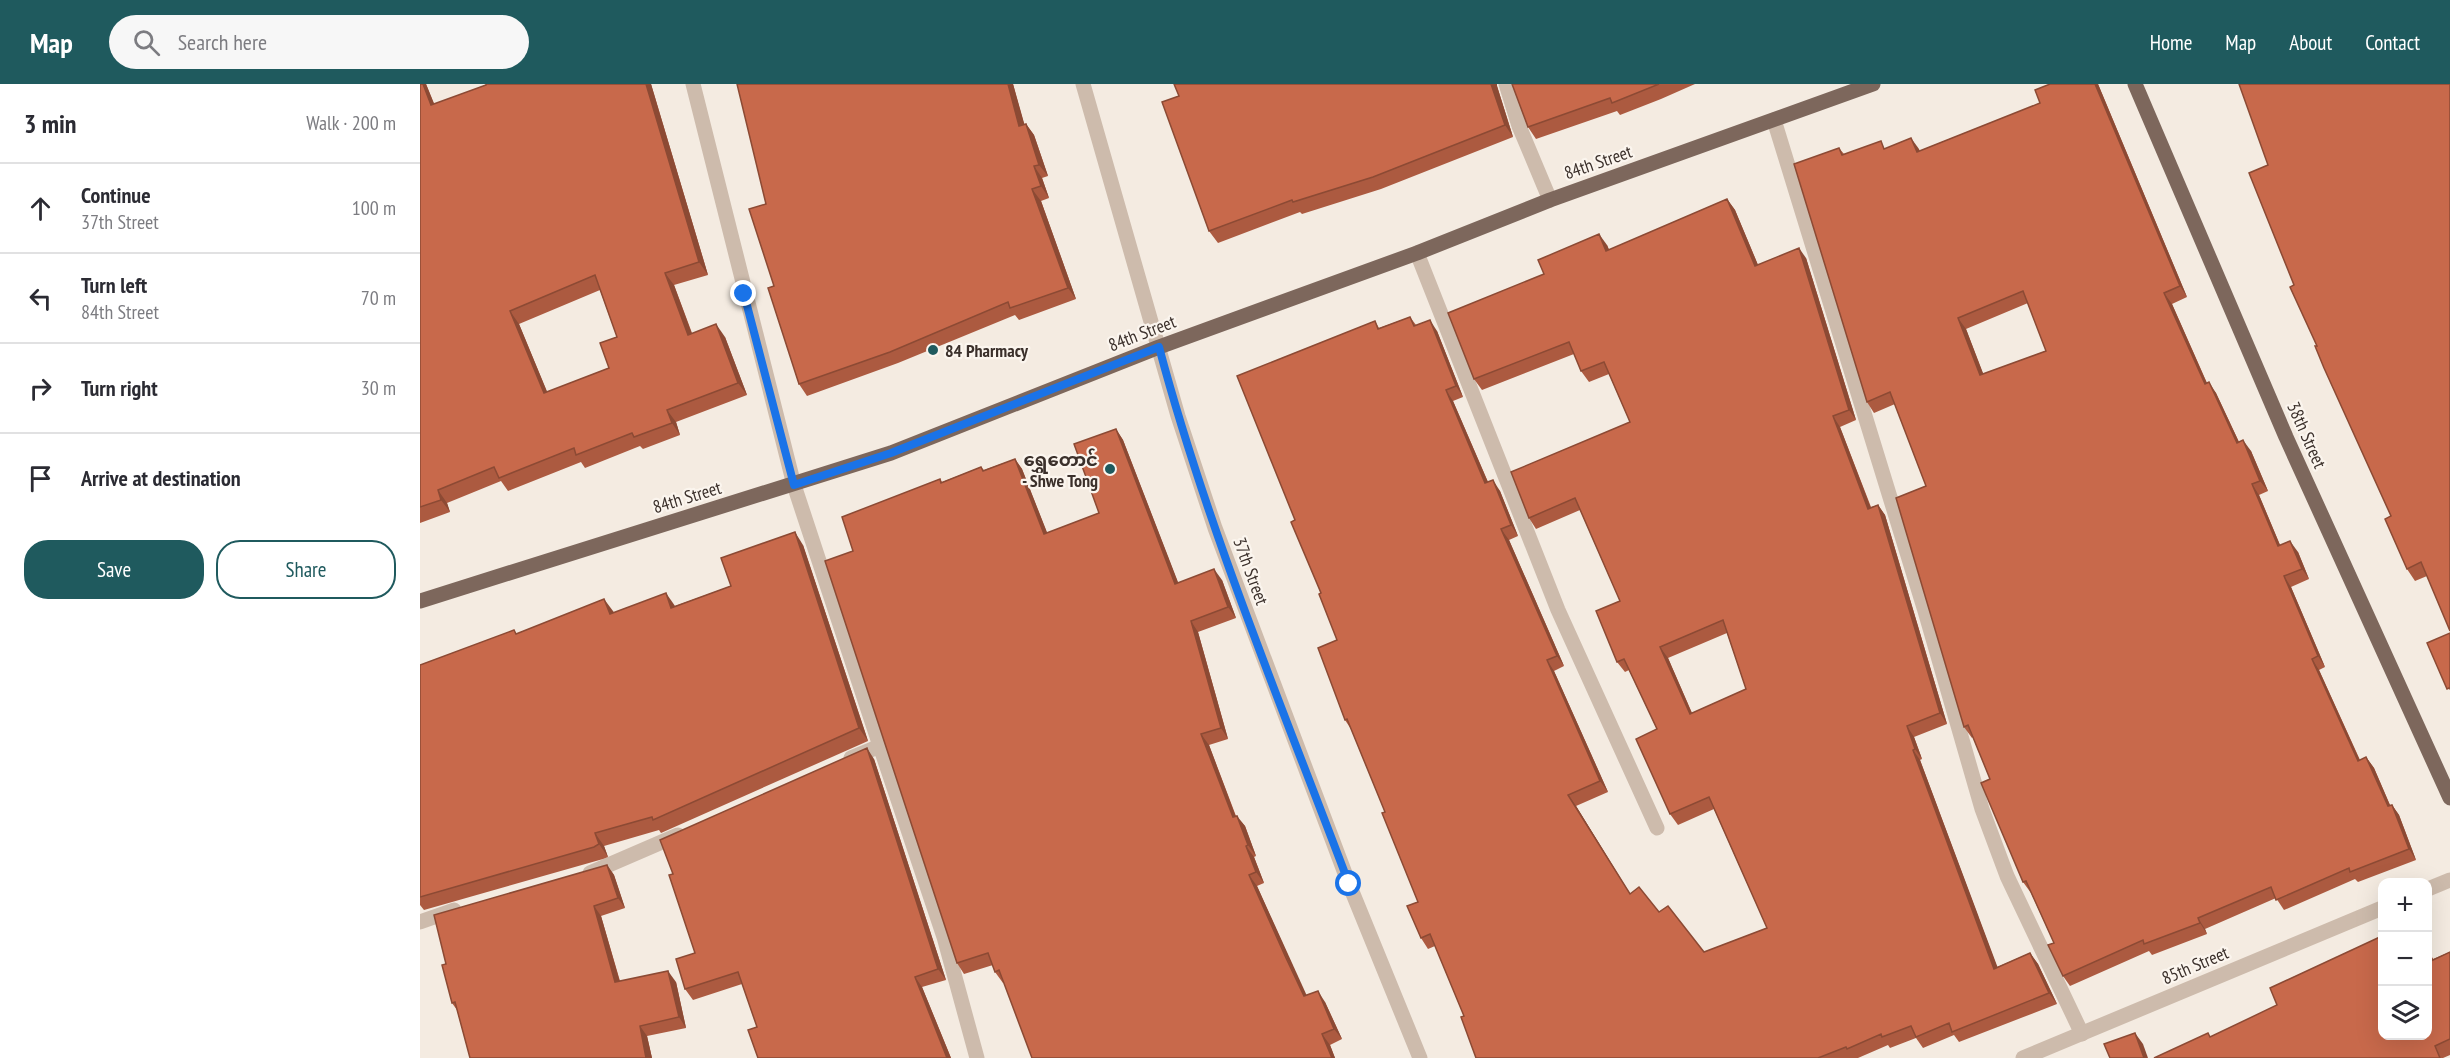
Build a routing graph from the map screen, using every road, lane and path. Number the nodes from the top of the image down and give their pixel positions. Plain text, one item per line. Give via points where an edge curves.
1 (693, 84) edge
2 (1083, 84) edge
3 (1506, 84) edge
4 (1873, 84) edge
5 (2135, 84) edge
6 (1774, 120) junction
7 (1550, 200) junction
8 (1417, 253) junction
9 (1159, 347) junction
10 (794, 485) junction
11 (420, 602) edge
12 (880, 746) junction
13 (838, 764) edge
14 (2450, 798) edge
15 (1657, 828) dead end
16 (687, 831) edge
17 (577, 877) edge
18 (2450, 880) edge
19 (2432, 887) edge
20 (473, 904) edge
21 (2378, 910) edge
22 (420, 922) edge
23 (2082, 1034) junction
24 (977, 1058) edge
25 (1420, 1058) edge
26 (2023, 1058) edge

1 - 10 street
2 - 9 street, 37th Street
3 - 7 street
4 - 6 main road, 84th Street
5 - 14 main road, 38th Street via 2281,426
6 - 7 main road, 84th Street
6 - 23 street via 1982,809 2007,876
7 - 8 main road, 84th Street
8 - 9 main road, 84th Street
8 - 15 street via 1558,610
9 - 10 main road, 84th Street via 902,449
9 - 25 street, 37th Street via 1178,416 1250,626
10 - 11 main road, 84th Street
10 - 12 street
12 - 13 street
12 - 24 street via 944,937
16 - 17 street
18 - 19 street
20 - 22 street
21 - 23 street, 85th Street
23 - 26 street, 85th Street

